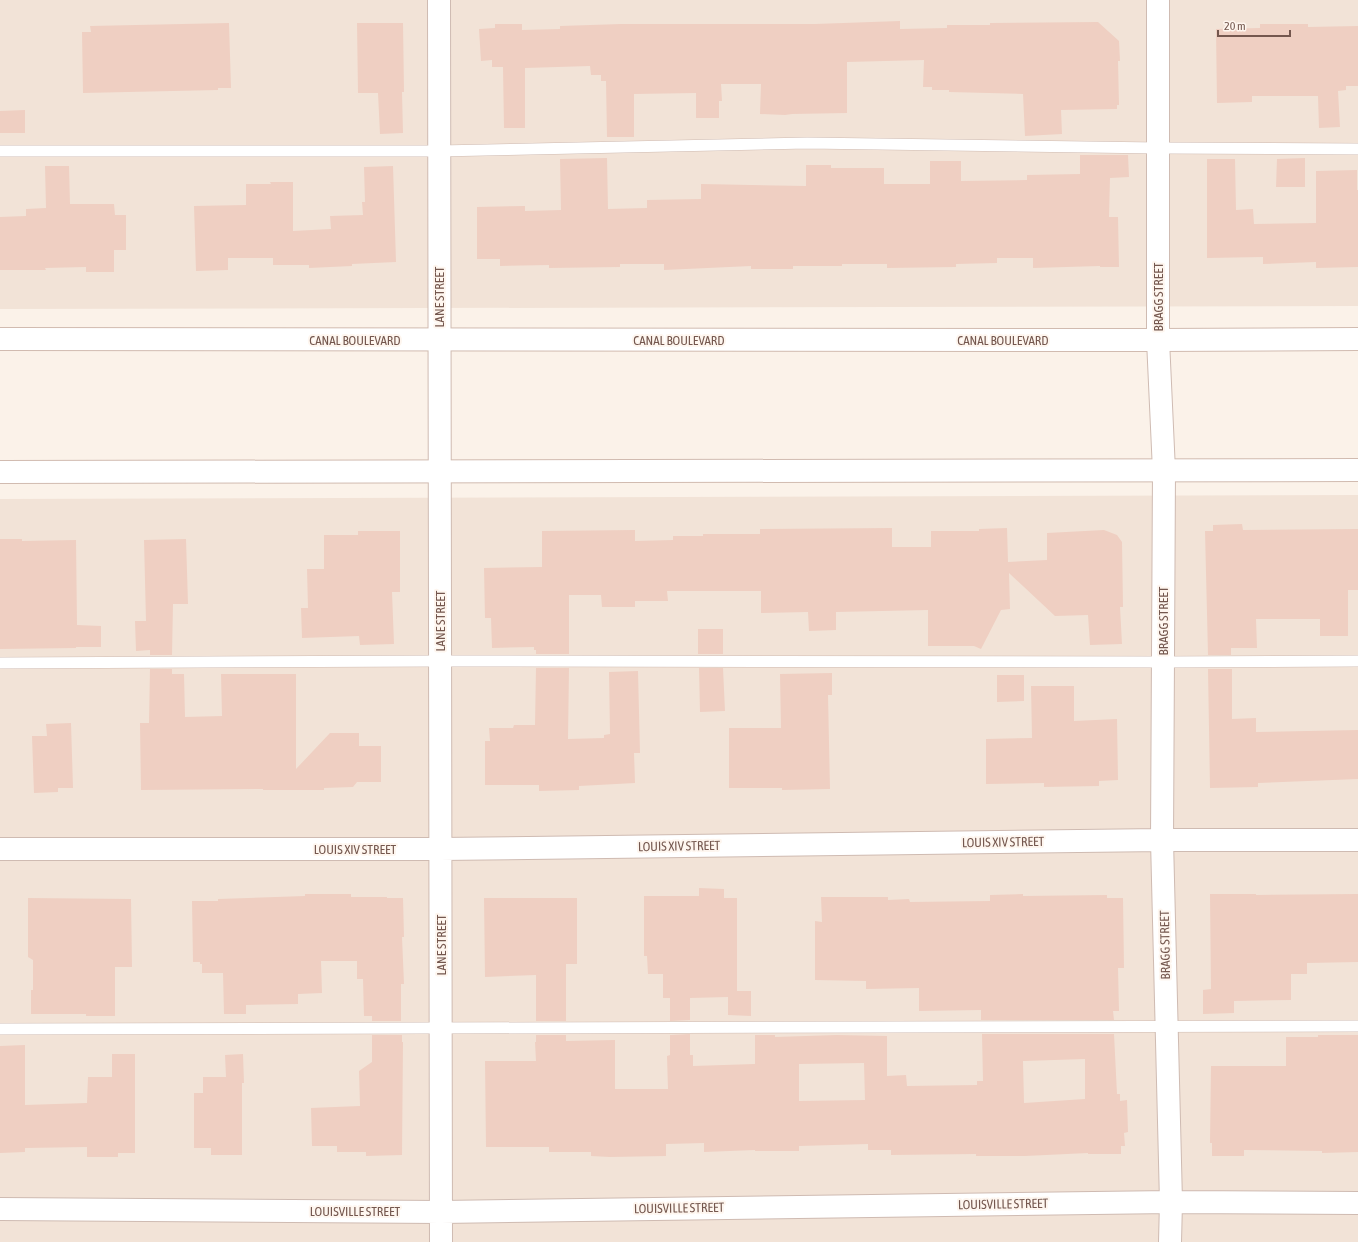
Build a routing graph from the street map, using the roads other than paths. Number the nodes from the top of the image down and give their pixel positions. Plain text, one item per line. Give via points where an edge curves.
1 (439, 0) edge
2 (1158, 0) edge
3 (1158, 148) junction
4 (1358, 149) edge
5 (439, 150) junction
6 (0, 151) edge
7 (1358, 338) edge
8 (0, 339) edge
9 (439, 340) junction
10 (1158, 340) junction
11 (1358, 470) edge
12 (440, 471) junction
13 (1164, 471) junction
14 (0, 472) edge
15 (440, 661) junction
16 (1358, 661) edge
17 (1163, 662) junction
18 (0, 663) edge
19 (1162, 840) junction
20 (1358, 840) edge
21 (0, 849) edge
22 (440, 849) junction
23 (1358, 1026) edge
24 (1167, 1027) junction
25 (441, 1028) junction
26 (0, 1029) edge
27 (1170, 1202) junction
28 (1358, 1203) edge
29 (0, 1209) edge
30 (441, 1212) junction
31 (441, 1242) edge
32 (1170, 1242) edge

1 - 5 street, LANE STREET
2 - 3 street, BRAGG STREET
3 - 4 lane
3 - 5 lane via 807,143
3 - 10 street, BRAGG STREET
5 - 6 lane
5 - 9 street, LANE STREET
7 - 10 street, CANAL BOULEVARD
8 - 9 street, CANAL BOULEVARD
9 - 10 street, CANAL BOULEVARD
9 - 12 street, LANE STREET
10 - 13 street, BRAGG STREET
11 - 13 street
12 - 13 street
12 - 14 street
12 - 15 street, LANE STREET
13 - 17 street, BRAGG STREET
15 - 17 lane
15 - 18 lane
15 - 22 street, LANE STREET
16 - 17 lane
17 - 19 street, BRAGG STREET
19 - 20 street, LOUIS XIV STREET
19 - 22 street, LOUIS XIV STREET
19 - 24 street, BRAGG STREET
21 - 22 street, LOUIS XIV STREET
22 - 25 street, LANE STREET
23 - 24 lane
24 - 25 lane
24 - 27 street, BRAGG STREET
25 - 26 lane
25 - 30 street, LANE STREET
27 - 28 street, LOUISVILLE STREET
27 - 30 street, LOUISVILLE STREET
27 - 32 street, BRAGG STREET
29 - 30 street, LOUISVILLE STREET
30 - 31 street, LANE STREET

